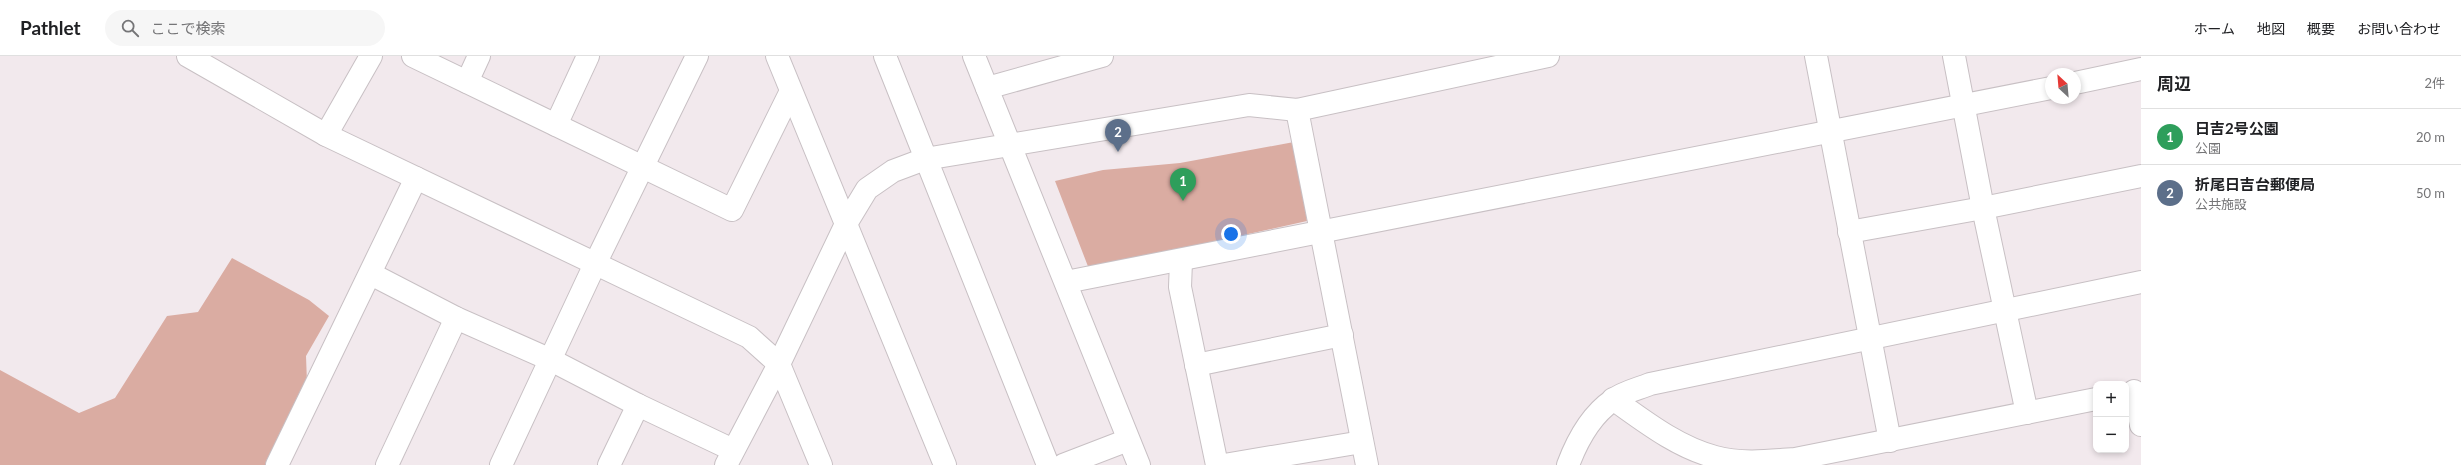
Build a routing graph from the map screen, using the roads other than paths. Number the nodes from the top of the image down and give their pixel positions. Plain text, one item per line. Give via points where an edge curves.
1 (188, 56) edge
2 (371, 56) edge
3 (414, 56) edge
4 (479, 56) edge
5 (588, 56) edge
6 (697, 56) edge
7 (777, 56) edge
8 (885, 56) edge
9 (974, 56) edge
10 (1548, 56) edge
11 (1816, 56) edge
12 (1954, 56) edge
13 (1088, 58) edge
14 (2141, 69) edge
15 (467, 82) junction
16 (2081, 82) edge
17 (987, 88) junction
18 (2045, 89) edge
19 (790, 93) junction
20 (1964, 106) junction
21 (1297, 110) junction
22 (556, 125) junction
23 (1830, 132) junction
24 (326, 135) junction
25 (1011, 144) junction
26 (925, 159) junction
27 (643, 167) junction
28 (2141, 176) edge
29 (416, 178) junction
30 (1983, 208) junction
31 (847, 222) junction
32 (1322, 232) junction
33 (1849, 232) junction
34 (1181, 261) junction
35 (595, 264) junction
36 (371, 274) junction
37 (1066, 282) junction
38 (2141, 282) edge
39 (2006, 309) junction
40 (456, 318) junction
41 (1342, 334) junction
42 (1870, 340) junction
43 (550, 360) junction
44 (779, 364) junction
45 (1196, 365) junction
46 (2134, 391) edge
47 (1613, 399) junction
48 (2093, 400) edge
49 (638, 405) junction
50 (2027, 413) junction
51 (2141, 425) edge
52 (1128, 440) junction
53 (1890, 441) junction
54 (1362, 442) junction
55 (730, 457) edge
56 (277, 465) edge
57 (387, 465) edge
58 (501, 465) edge
59 (609, 465) edge
60 (821, 465) edge
61 (945, 465) edge
62 (1048, 465) edge
63 (1063, 465) edge
64 (1139, 465) edge
65 (1217, 465) edge
66 (1224, 465) edge
67 (1367, 465) edge
68 (1568, 465) edge

1 - 24 street
2 - 24 street
3 - 15 street
4 - 15 street
5 - 22 street
6 - 27 street
7 - 19 street
8 - 26 street
9 - 17 street
10 - 21 street
11 - 23 street
12 - 20 street
13 - 17 street
14 - 16 street
15 - 22 street
17 - 25 street
18 - 20 street
19 - 27 street via 732,210
19 - 31 street
20 - 23 street
20 - 30 street
21 - 25 street via 1250,105
21 - 32 street
22 - 27 street
23 - 32 street
23 - 33 street
24 - 29 street
25 - 26 street
25 - 37 street
26 - 31 street via 893,171 867,189
26 - 62 street
27 - 35 street
28 - 30 street
29 - 35 street
29 - 36 street
30 - 33 street
30 - 39 street
31 - 44 street
31 - 61 street
32 - 34 street
32 - 41 street
33 - 42 street
34 - 37 street
34 - 45 street via 1180,286
35 - 43 street
35 - 44 street via 749,337
36 - 40 street
36 - 56 street
37 - 52 street
38 - 39 street
39 - 42 street
39 - 50 street
40 - 43 street
40 - 57 street
41 - 45 street
41 - 54 street
42 - 47 street via 1650,384
42 - 53 street
43 - 49 street
43 - 58 street
44 - 55 street
44 - 60 street
45 - 65 street
46 - 51 street
47 - 53 street via 1655,428 1715,457 1752,462 1795,460
47 - 68 street via 1588,425
48 - 50 street
49 - 55 street
49 - 59 street
50 - 53 street
52 - 63 street
52 - 64 street
54 - 66 street
54 - 67 street

